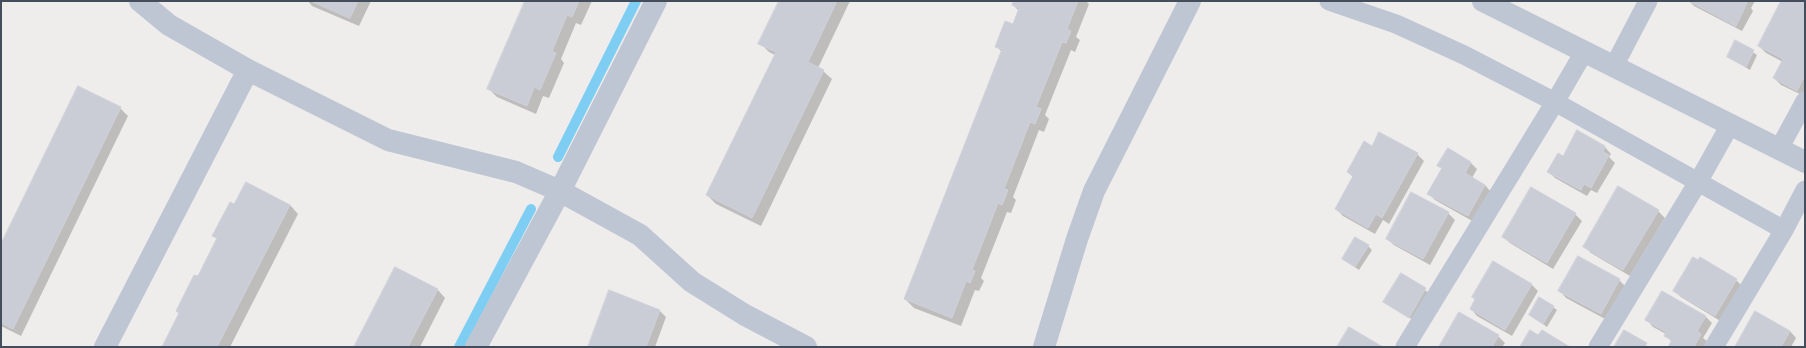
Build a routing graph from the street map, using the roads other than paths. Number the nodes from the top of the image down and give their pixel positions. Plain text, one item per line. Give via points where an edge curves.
1 (140, 1) edge
2 (656, 1) edge
3 (1190, 1) edge
4 (1329, 1) edge
5 (1483, 1) edge
6 (1648, 1) edge
7 (1584, 52) junction
8 (1614, 66) junction
9 (248, 70) junction
10 (1805, 101) edge
11 (1555, 102) junction
12 (1730, 125) junction
13 (1779, 150) junction
14 (1805, 162) edge
15 (1698, 182) junction
16 (1805, 190) edge
17 (560, 191) junction
18 (1784, 230) junction
19 (105, 347) edge
20 (476, 347) edge
21 (806, 347) edge
22 (1044, 347) edge
23 (1405, 347) edge
24 (1598, 347) edge
25 (1714, 347) edge

1 - 9 street via 169,25
2 - 17 street
3 - 22 street via 1094,191
4 - 11 lane via 1396,24 1464,55
5 - 7 street
6 - 8 lane
7 - 8 street
7 - 11 lane
8 - 12 street
9 - 17 street via 388,140 516,172
9 - 19 street
10 - 13 lane
11 - 15 lane
11 - 23 lane
12 - 13 street
12 - 15 lane
13 - 14 street
15 - 18 lane
15 - 24 lane
16 - 18 lane
17 - 20 street
17 - 21 street via 640,235 692,282 745,315
18 - 25 lane

